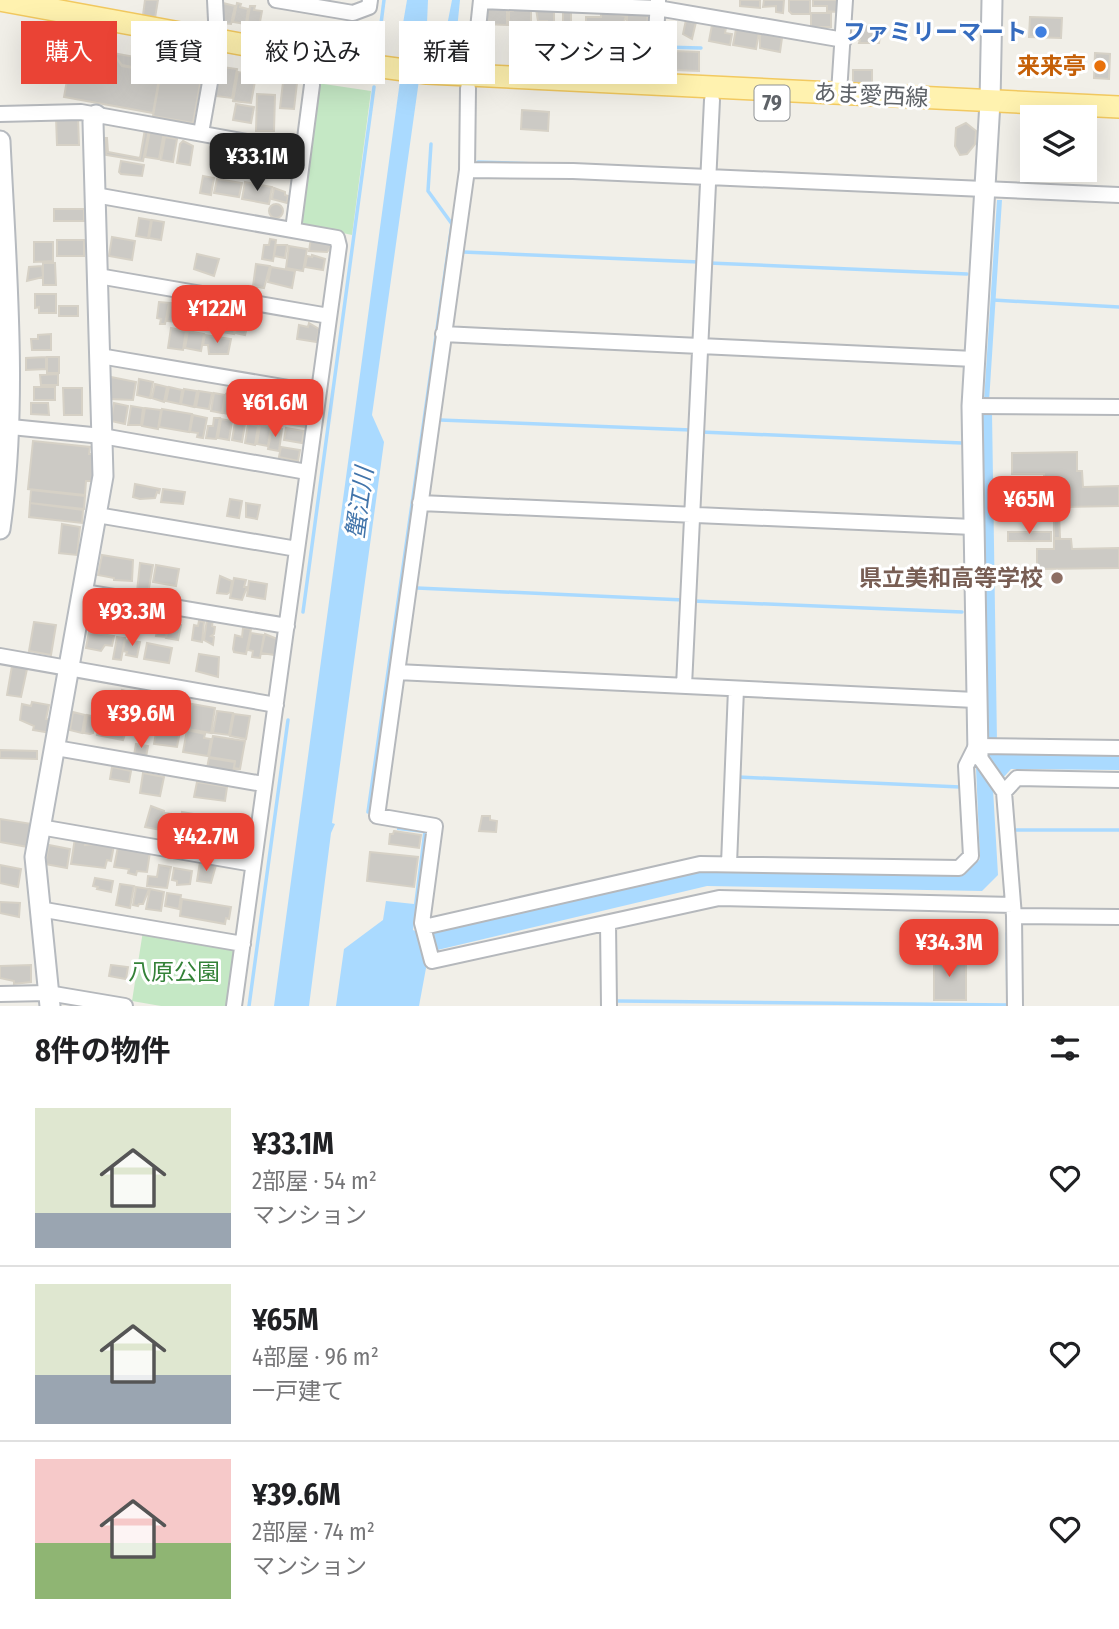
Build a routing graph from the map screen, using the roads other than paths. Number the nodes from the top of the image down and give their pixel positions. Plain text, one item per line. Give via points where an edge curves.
1 (215, 0) edge
2 (276, 0) edge
3 (370, 0) edge
4 (845, 0) edge
5 (992, 0) edge
6 (0, 1) edge
7 (481, 1) edge
8 (47, 4) edge
9 (657, 4) edge
10 (0, 15) edge
11 (215, 21) edge
12 (479, 21) edge
13 (131, 25) edge
14 (131, 34) edge
15 (844, 40) junction
16 (227, 50) edge
17 (399, 76) edge
18 (210, 84) edge
19 (449, 84) edge
20 (653, 84) edge
21 (312, 85) dead end
22 (468, 88) junction
23 (839, 93) junction
24 (712, 100) junction
25 (989, 107) junction
26 (1119, 107) edge
27 (0, 114) edge
28 (96, 115) junction
29 (1119, 118) edge
30 (201, 133) junction
31 (0, 141) edge
32 (303, 152) junction
33 (467, 170) junction
34 (708, 179) junction
35 (984, 190) junction
36 (95, 195) junction
37 (1119, 195) edge
38 (293, 230) junction
39 (98, 276) junction
40 (3, 284) edge
41 (329, 316) junction
42 (443, 334) junction
43 (700, 346) junction
44 (100, 356) junction
45 (974, 359) junction
46 (318, 393) junction
47 (972, 406) junction
48 (1119, 407) edge
49 (4, 427) edge
50 (103, 436) junction
51 (307, 472) junction
52 (420, 503) junction
53 (97, 515) junction
54 (692, 515) junction
55 (974, 527) junction
56 (0, 529) edge
57 (297, 550) junction
58 (83, 592) junction
59 (287, 626) junction
60 (0, 656) edge
61 (70, 669) junction
62 (397, 672) junction
63 (684, 686) junction
64 (736, 689) junction
65 (975, 700) junction
66 (276, 705) junction
67 (56, 748) junction
68 (1119, 748) edge
69 (977, 751) junction
70 (1119, 780) edge
71 (263, 784) junction
72 (1003, 790) junction
73 (40, 827) junction
74 (253, 864) junction
75 (729, 864) junction
76 (39, 909) junction
77 (1014, 911) junction
78 (1119, 917) edge
79 (608, 923) junction
80 (425, 929) junction
81 (243, 944) junction
82 (0, 994) edge
83 (49, 1000) edge
84 (125, 1006) edge
85 (234, 1006) edge
86 (609, 1006) edge
87 (1015, 1006) edge

1 - 11 street
2 - 3 street via 353,13 369,7
4 - 15 street
5 - 25 street
6 - 8 main road, あま愛西線 / 79
7 - 9 street
7 - 12 street
8 - 13 main road, あま愛西線 / 79
9 - 15 street
10 - 14 main road, あま愛西線 / 79
15 - 23 street
16 - 17 main road, あま愛西線 / 79 via 321,72
18 - 30 street
19 - 22 main road, あま愛西線 / 79
20 - 23 main road, あま愛西線 / 79
21 - 32 street
22 - 24 main road, あま愛西線 / 79
22 - 33 street
23 - 25 main road, あま愛西線 / 79
24 - 25 main road, あま愛西線 / 79
24 - 34 street
25 - 26 main road, あま愛西線 / 79
25 - 29 main road, あま愛西線 / 79
25 - 35 street
27 - 28 street
28 - 30 street
28 - 36 street
30 - 32 street
31 - 40 street
32 - 38 street
33 - 34 street
33 - 42 street
34 - 35 street
34 - 43 street
35 - 37 street
35 - 45 street
36 - 38 street
36 - 39 street
38 - 41 street via 337,238
39 - 41 street
39 - 44 street
40 - 49 street
41 - 46 street
42 - 43 street
42 - 52 street
43 - 45 street
43 - 54 street
44 - 46 street
44 - 50 street
45 - 47 street
46 - 51 street
47 - 48 street
47 - 55 street
49 - 50 street
49 - 56 street
50 - 51 street
50 - 53 street
51 - 57 street
52 - 54 street
52 - 62 street
53 - 57 street
53 - 58 street
54 - 55 street
54 - 63 street
55 - 65 street
57 - 59 street
58 - 59 street
58 - 61 street
59 - 66 street
60 - 61 street
61 - 66 street
61 - 67 street
62 - 63 street
62 - 80 street via 377,816 435,826
63 - 64 street
64 - 65 street
64 - 75 street
65 - 69 street
66 - 71 street
67 - 71 street
67 - 73 street
68 - 69 street
69 - 72 street
69 - 75 street via 966,766 971,856 959,868
70 - 72 street via 1017,778
71 - 74 street
72 - 77 street
73 - 74 street
73 - 76 street via 34,868
74 - 81 street
75 - 80 street via 700,864
76 - 81 street
76 - 83 street
77 - 78 street
77 - 79 street via 719,898
77 - 87 street
79 - 80 street via 432,961
79 - 86 street
81 - 85 street
82 - 83 street
83 - 84 street

